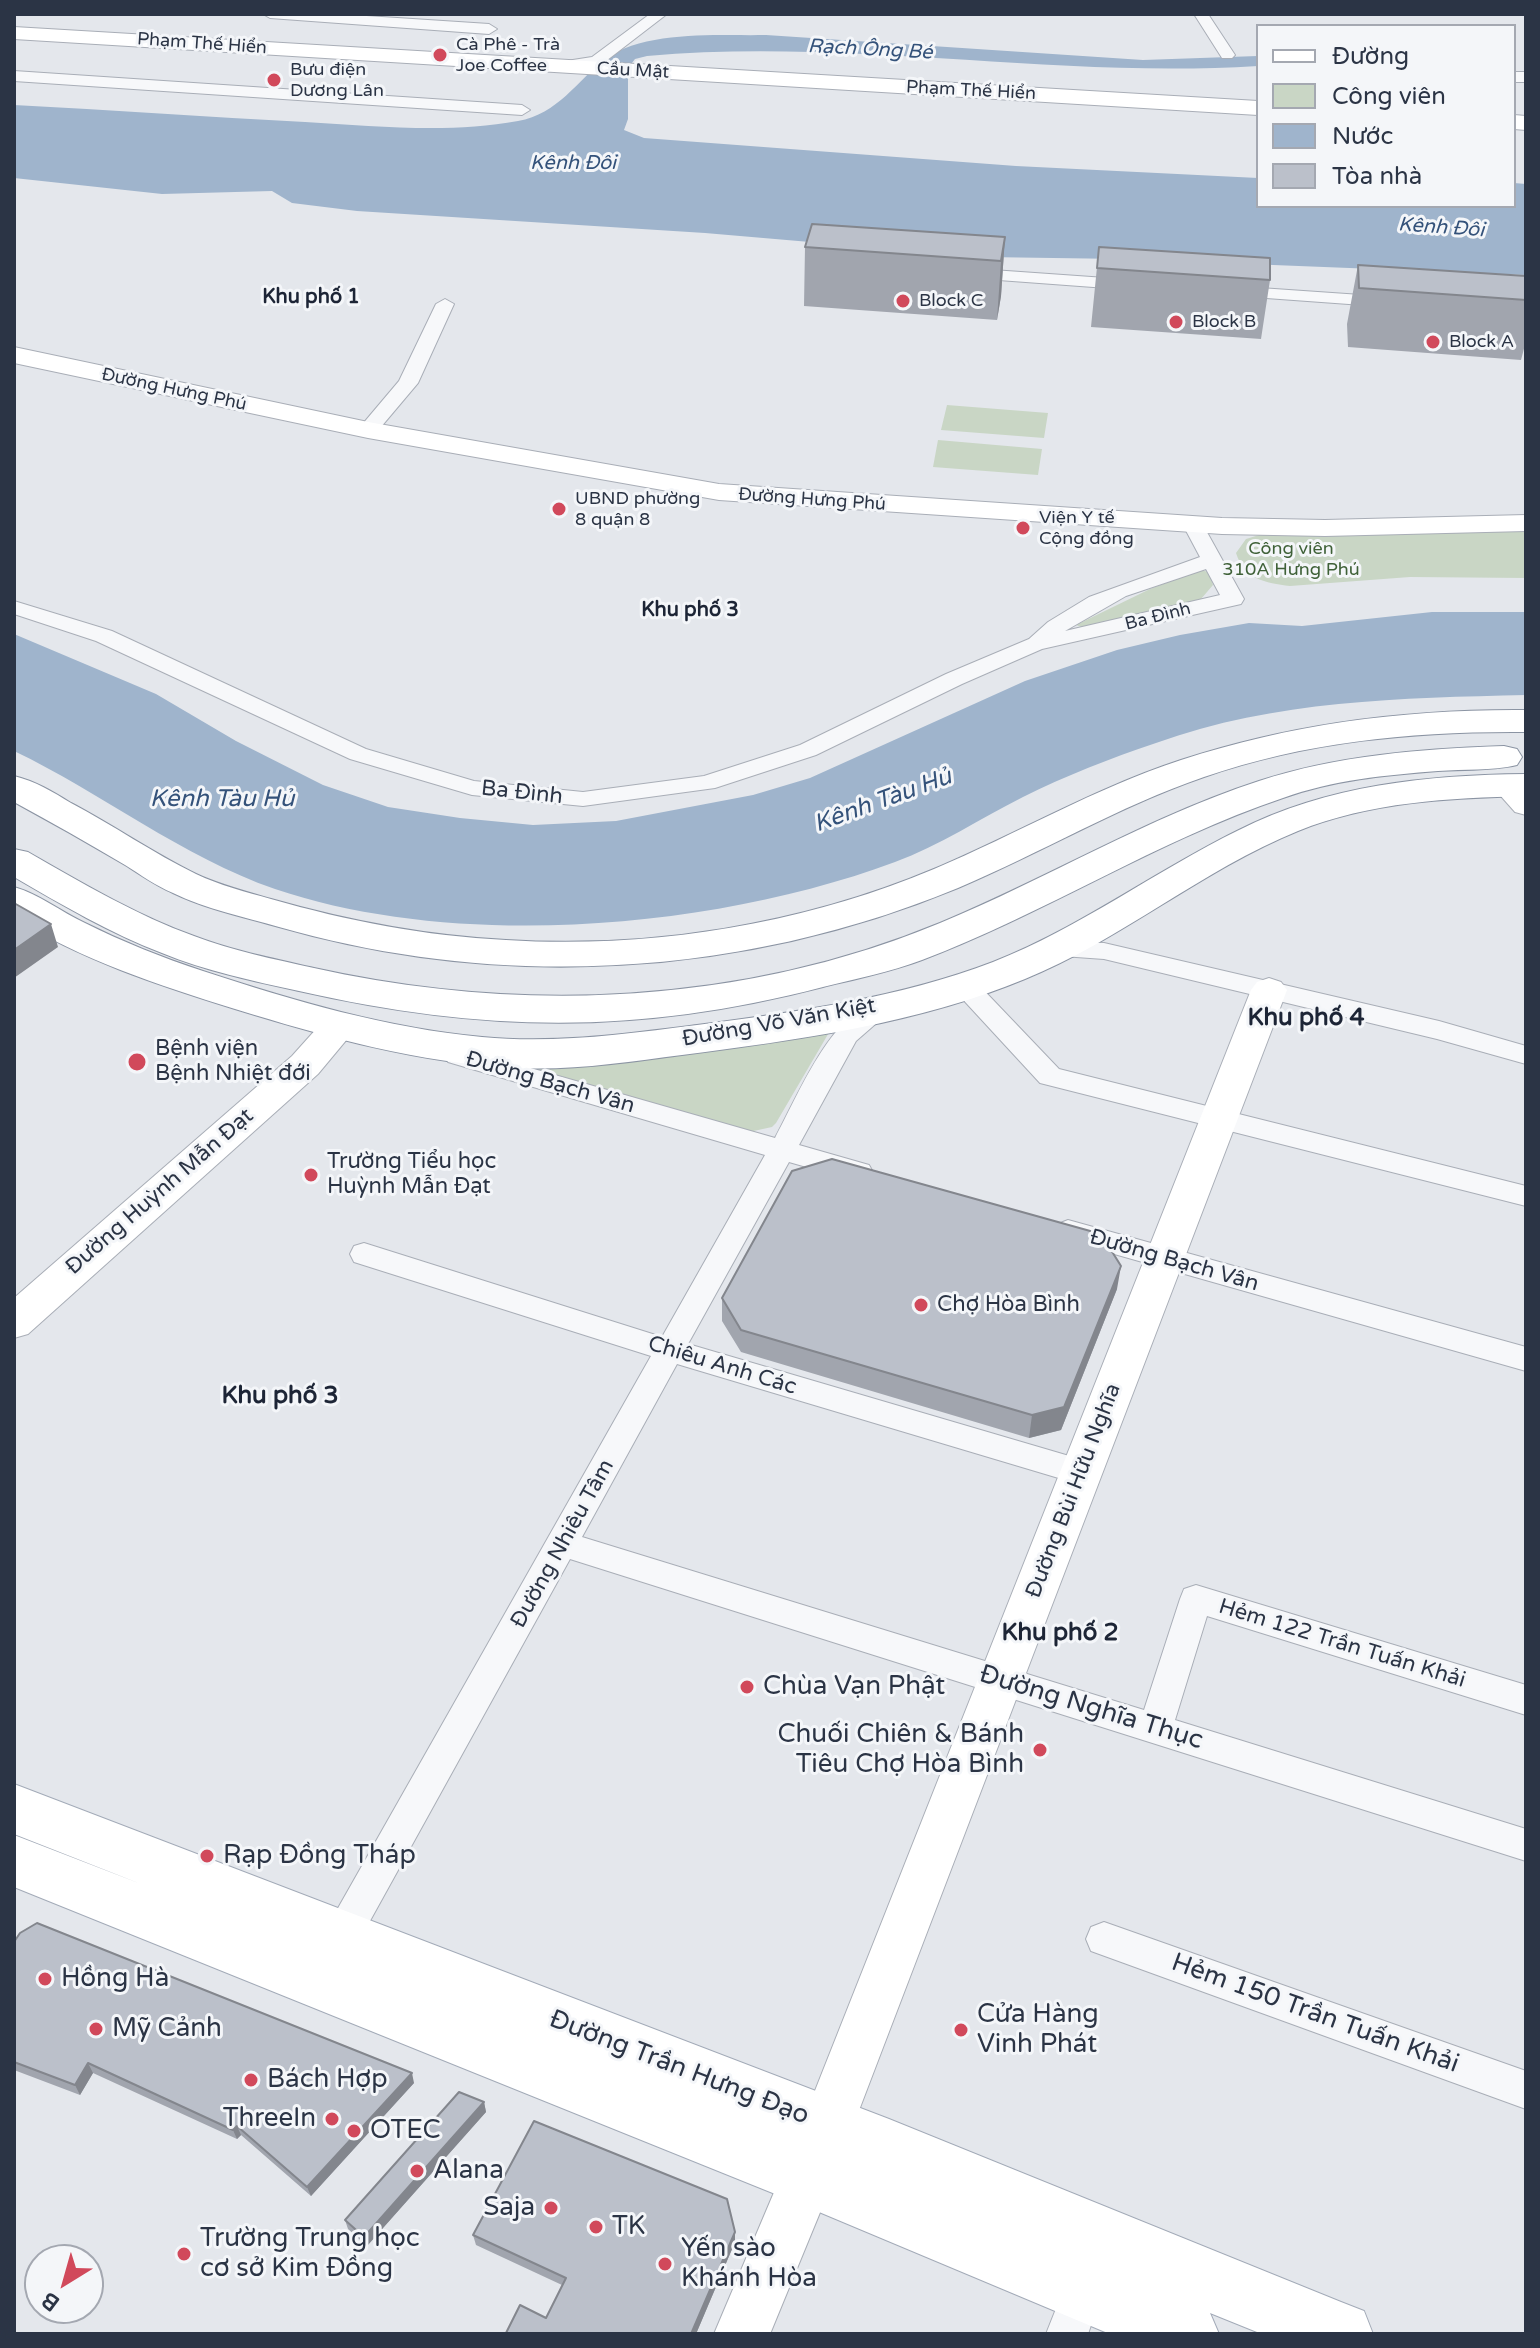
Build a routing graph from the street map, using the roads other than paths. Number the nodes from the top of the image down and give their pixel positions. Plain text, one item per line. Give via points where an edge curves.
1 (270, 14) edge
2 (660, 14) edge
3 (1201, 14) edge
4 (223, 24) dead end
5 (489, 29) dead end
6 (14, 33) edge
7 (207, 44) junction
8 (1227, 55) dead end
9 (571, 68) junction
10 (684, 74) joint
11 (14, 76) edge
12 (1256, 108) edge
13 (522, 110) dead end
14 (946, 272) edge
15 (1150, 286) edge
16 (1212, 290) edge
17 (445, 304) dead end
18 (1416, 304) edge
19 (14, 355) edge
20 (368, 430) junction
21 (1526, 523) edge
22 (1193, 525) junction
23 (1211, 560) junction
24 (14, 607) edge
25 (1035, 644) junction
26 (1526, 721) edge
27 (1526, 737) edge
28 (14, 787) edge
29 (1523, 789) edge
30 (14, 819) edge
31 (14, 861) edge
32 (14, 900) edge
33 (1100, 940) junction
34 (382, 966) junction
35 (965, 986) junction
36 (1269, 990) junction
37 (886, 1005) junction
38 (340, 1026) junction
39 (406, 1041) junction
40 (1526, 1055) edge
41 (1220, 1118) junction
42 (780, 1150) junction
43 (884, 1179) edge
44 (1526, 1196) edge
45 (1047, 1225) edge
46 (364, 1254) dead end
47 (1165, 1258) junction
48 (14, 1323) edge
49 (671, 1351) junction
50 (1526, 1359) edge
51 (1082, 1472) junction
52 (563, 1544) junction
53 (1001, 1680) junction
54 (1526, 1700) edge
55 (1155, 1728) junction
56 (14, 1809) edge
57 (1526, 1845) edge
58 (14, 1861) edge
59 (1104, 1939) dead end
60 (329, 1958) junction
61 (1526, 2090) edge
62 (818, 2151) junction
63 (1075, 2312) edge
64 (742, 2334) edge
65 (1187, 2334) edge
66 (1341, 2334) edge

1 - 5 street
2 - 9 street via 597,61
3 - 8 street
4 - 7 main road
6 - 7 main road, Phạm Thế Hiển
7 - 9 main road, Phạm Thế Hiển
9 - 10 main road, Cầu Mật
10 - 12 main road, Phạm Thế Hiển
11 - 13 street
14 - 15 street
16 - 18 street
17 - 20 street via 408,383
19 - 20 main road, Đường Hưng Phú
20 - 22 main road, Đường Hưng Phú via 719,492
21 - 22 main road, Đường Hưng Phú
22 - 23 street
23 - 25 street, Ba Đình via 1110,596 1077,612
23 - 25 street, Ba Đình via 1233,599
24 - 25 street, Ba Đình via 104,636 358,754 464,786 583,799 707,783 808,750
26 - 34 main road, Đường Võ Văn Kiệt via 1417,723 1342,732 1224,758 1146,786 927,886 750,936 593,954 462,951
27 - 34 main road, Đường Võ Văn Kiệt via 1401,742 1290,761 1178,799 939,907 707,967 571,977
28 - 34 main road, Đường Võ Văn Kiệt via 186,884 279,916
29 - 33 main road, Đường Võ Văn Kiệt via 1375,799 1298,818 1228,851
29 - 34 main road, Đường Võ Văn Kiệt via 1422,760 1274,788 1205,814 1001,912 904,952 679,1004 543,1010
30 - 34 main road, Đường Võ Văn Kiệt via 174,905
31 - 34 main road, Đường Võ Văn Kiệt via 111,915 206,955
32 - 38 main road, Đường Võ Văn Kiệt via 80,937 156,969
33 - 35 main road, Đường Võ Văn Kiệt via 1057,949
33 - 36 street
34 - 38 main road
35 - 37 main road, Đường Võ Văn Kiệt
35 - 41 street via 1050,1076
36 - 40 street
36 - 41 main road, Đường Bùi Hữu Nghĩa
37 - 39 main road, Đường Võ Văn Kiệt via 729,1036 587,1052 517,1054
37 - 42 street, Đường Nhiêu Tâm via 846,1035
38 - 39 main road, Đường Võ Văn Kiệt
38 - 48 main road, Đường Huỳnh Mẫn Đạt via 305,1065
39 - 42 street, Đường Bạch Vân
41 - 44 street
41 - 47 main road, Đường Bùi Hữu Nghĩa
42 - 43 street, Đường Bạch Vân
42 - 49 street, Đường Nhiêu Tâm
45 - 47 street, Đường Bạch Vân
46 - 49 street, Chiêu Anh Các
47 - 50 street, Đường Bạch Vân
47 - 51 main road, Đường Bùi Hữu Nghĩa
49 - 51 street, Chiêu Anh Các
49 - 52 street, Đường Nhiêu Tâm
51 - 53 main road, Đường Bùi Hữu Nghĩa
52 - 53 street, Đường Nghĩa Thục
52 - 60 street, Đường Nhiêu Tâm
53 - 55 street, Đường Nghĩa Thục
53 - 62 main road, Đường Bùi Hữu Nghĩa
54 - 55 street, Hẻm 122 Trần Tuấn Khải via 1196,1599
55 - 57 street, Đường Nghĩa Thục
56 - 60 main road, Đường Trần Hưng Đạo
58 - 60 main road, Đường Trần Hưng Đạo
59 - 61 street, Hẻm 150 Trần Tuấn Khải
60 - 62 main road, Đường Trần Hưng Đạo
62 - 63 main road, Đường Trần Hưng Đạo
62 - 64 main road, Đường Bùi Hữu Nghĩa
62 - 66 main road, Đường Trần Hưng Đạo
63 - 65 main road, Đường Trần Hưng Đạo

